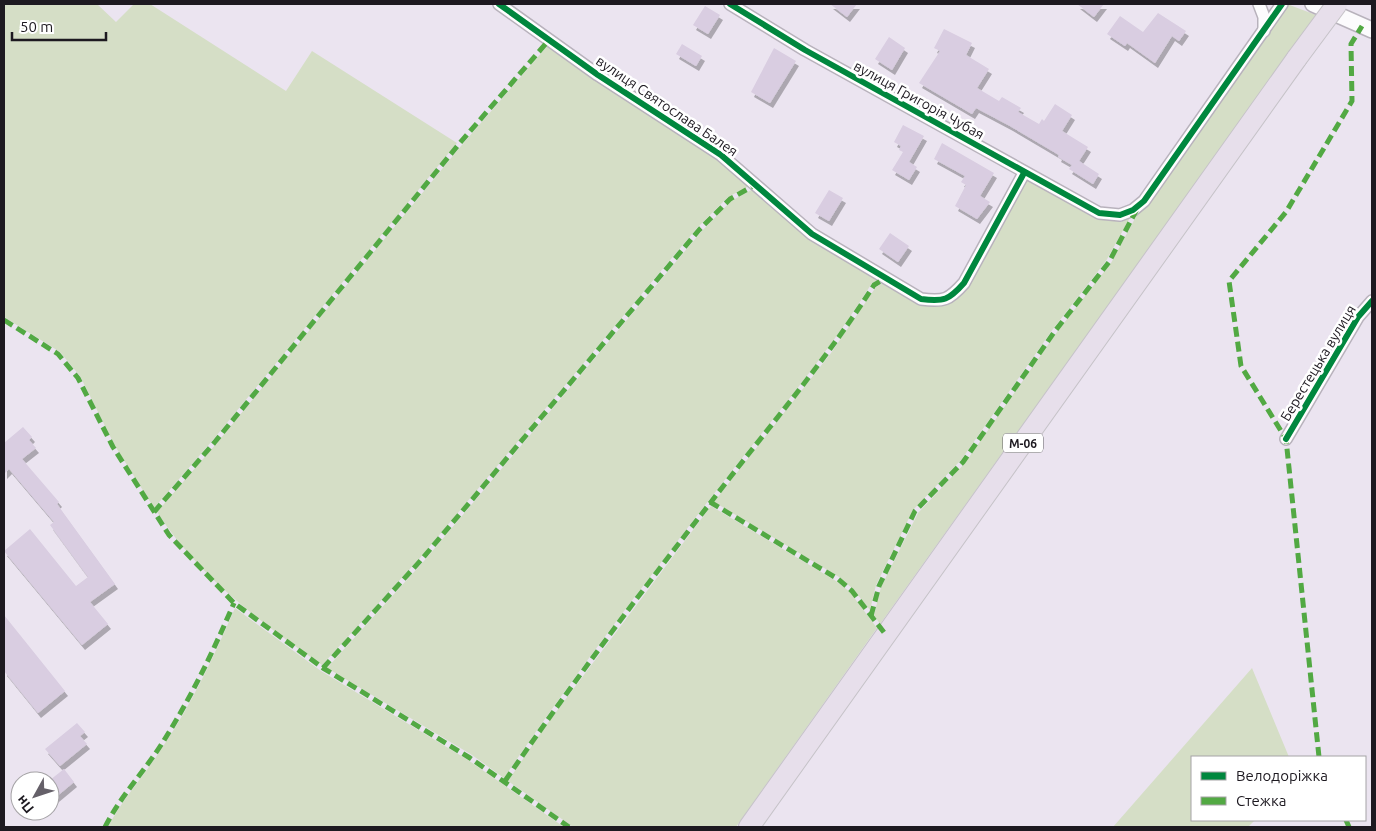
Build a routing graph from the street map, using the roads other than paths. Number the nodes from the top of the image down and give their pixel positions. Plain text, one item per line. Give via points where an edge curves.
1 (499, 4) edge
2 (730, 4) edge
3 (1259, 4) edge
4 (1282, 4) edge
5 (1313, 4) edge
6 (1337, 4) edge
7 (1372, 30) edge
8 (1264, 31) junction
9 (1024, 173) junction
10 (1372, 301) edge
11 (1286, 439) dead end
12 (749, 827) edge

1 - 9 street, вулиця Святослава Балея via 721,155 812,234 921,299 939,302 953,296 964,283
2 - 9 street, вулиця Григорія Чубая via 804,50
3 - 8 street via 1264,17
4 - 8 street
5 - 7 main road
6 - 12 highway, М-06, bridge
8 - 9 street, вулиця Григорія Чубая via 1144,201 1133,210 1120,215 1099,213
10 - 11 street, Берестецька вулиця via 1358,317

